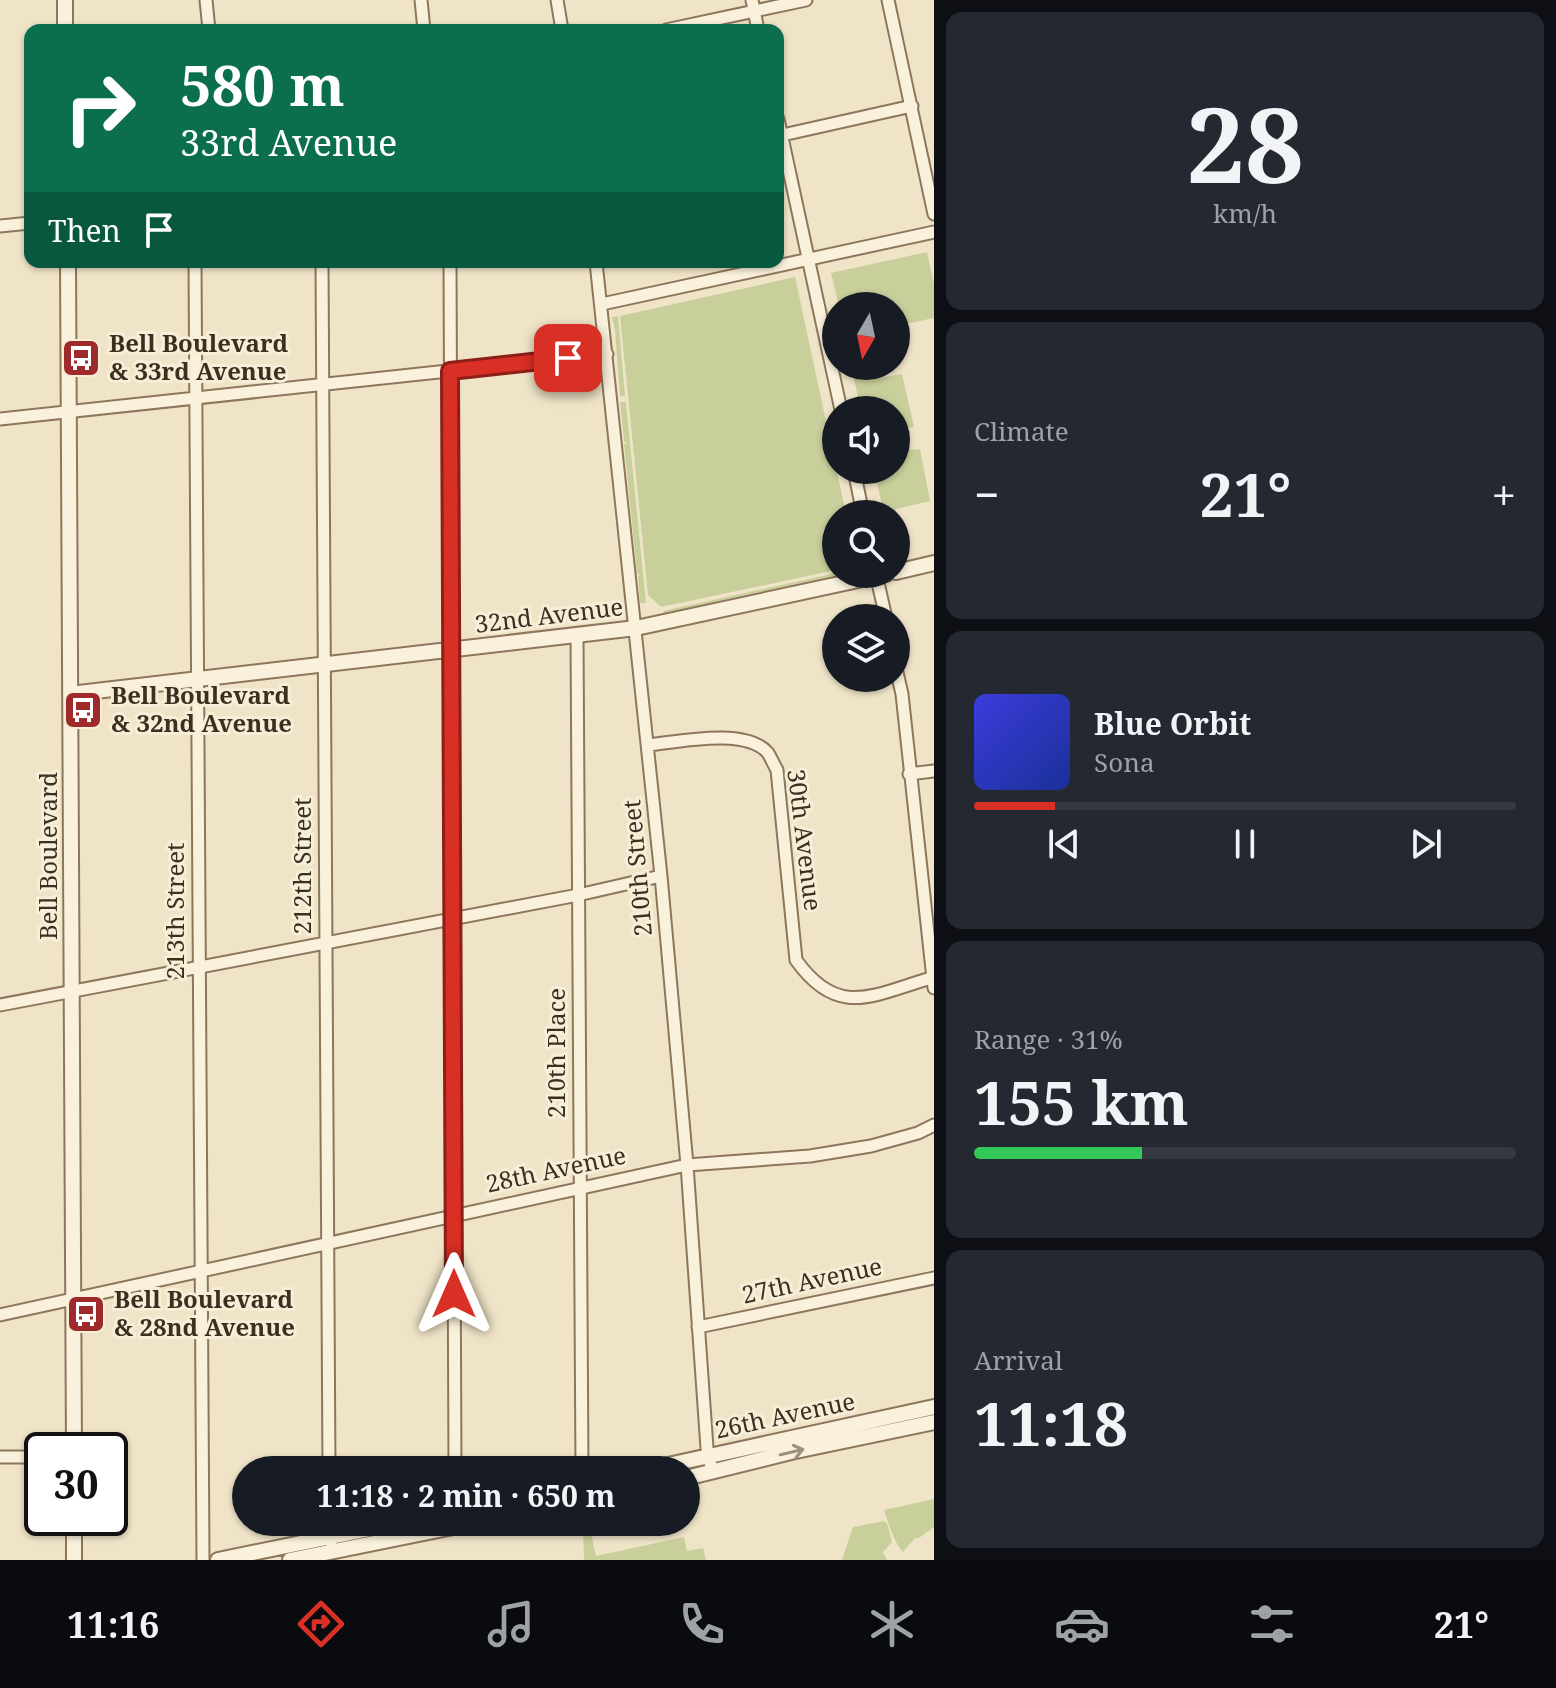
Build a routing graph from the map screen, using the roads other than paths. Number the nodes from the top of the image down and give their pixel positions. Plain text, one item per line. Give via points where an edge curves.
1 (65, 0) edge
2 (206, 0) edge
3 (421, 0) edge
4 (557, 0) edge
5 (806, 0) edge
6 (888, 0) edge
7 (753, 6) edge
8 (65, 24) edge
9 (208, 24) edge
10 (423, 24) edge
11 (561, 24) edge
12 (688, 24) edge
13 (912, 106) junction
14 (784, 135) edge
15 (784, 153) edge
16 (934, 214) edge
17 (24, 224) edge
18 (0, 226) edge
19 (934, 232) edge
20 (809, 260) junction
21 (784, 265) edge
22 (68, 268) edge
23 (195, 268) edge
24 (322, 268) edge
25 (450, 268) edge
26 (597, 268) edge
27 (771, 268) edge
28 (602, 304) junction
29 (607, 354) junction
30 (450, 371) junction
31 (324, 384) junction
32 (838, 396) edge
33 (196, 398) junction
34 (69, 411) junction
35 (0, 419) edge
36 (934, 563) edge
37 (910, 569) edge
38 (822, 587) edge
39 (636, 628) junction
40 (577, 635) junction
41 (451, 649) junction
42 (324, 665) junction
43 (198, 680) junction
44 (902, 692) edge
45 (70, 694) junction
46 (648, 745) junction
47 (934, 771) edge
48 (909, 774) junction
49 (661, 876) junction
50 (578, 895) junction
51 (452, 919) junction
52 (325, 942) junction
53 (198, 968) junction
54 (932, 983) edge
55 (72, 991) junction
56 (0, 1005) edge
57 (934, 1125) edge
58 (687, 1165) junction
59 (581, 1187) junction
60 (454, 1215) junction
61 (327, 1243) junction
62 (200, 1271) junction
63 (934, 1278) edge
64 (74, 1299) junction
65 (0, 1315) edge
66 (698, 1327) junction
67 (934, 1407) edge
68 (934, 1422) edge
69 (74, 1432) edge
70 (708, 1454) junction
71 (329, 1456) edge
72 (455, 1456) edge
73 (582, 1456) edge
74 (700, 1456) edge
75 (0, 1457) edge
76 (24, 1457) edge
77 (712, 1471) junction
78 (700, 1474) edge
79 (74, 1536) edge
80 (331, 1537) edge
81 (74, 1560) edge
82 (203, 1560) edge
83 (218, 1560) edge
84 (290, 1560) edge

1 - 8 street
2 - 9 street
3 - 10 street
4 - 11 street
5 - 7 street
6 - 13 street
7 - 12 street
13 - 14 street
13 - 16 street
15 - 20 street
17 - 18 street
19 - 20 street
20 - 21 street
20 - 32 street
22 - 34 street, Bell Boulevard
23 - 33 street, 213th Street
24 - 31 street, 212th Street
25 - 30 street
26 - 28 street, 210th Street
27 - 28 street
28 - 29 street, 210th Street
29 - 30 street
29 - 39 street, 210th Street
30 - 31 street
30 - 41 street
31 - 33 street
31 - 42 street, 212th Street
33 - 34 street
33 - 43 street, 213th Street
34 - 35 street
34 - 45 street, Bell Boulevard
36 - 37 street
38 - 39 street, 32nd Avenue
39 - 40 street, 32nd Avenue
39 - 46 street, 210th Street
40 - 41 street, 32nd Avenue
40 - 50 street, 210th Place
41 - 42 street, 32nd Avenue
41 - 51 street
42 - 43 street, 32nd Avenue
42 - 52 street, 212th Street
43 - 45 street, 32nd Avenue
43 - 53 street, 213th Street
44 - 48 street
45 - 55 street, Bell Boulevard
46 - 49 street, 210th Street
46 - 54 street, 30th Avenue via 731,739 766,751 777,770 796,960 811,980 845,998
47 - 48 street
48 - 54 street
49 - 50 street
49 - 58 street, 210th Street
50 - 51 street
50 - 59 street, 210th Place
51 - 52 street
51 - 60 street
52 - 53 street
52 - 61 street, 212th Street
53 - 55 street
53 - 62 street, 213th Street
55 - 56 street
55 - 64 street, Bell Boulevard
57 - 58 street, 28th Avenue via 871,1146 810,1156
58 - 59 street, 28th Avenue
58 - 66 street, 210th Street
59 - 60 street, 28th Avenue
59 - 73 street, 210th Place
60 - 61 street, 28th Avenue
60 - 72 street
61 - 62 street, 28th Avenue
61 - 71 street, 212th Street
62 - 64 street, 28th Avenue
62 - 82 street, 213th Street
63 - 66 street, 27th Avenue
64 - 65 street, 28th Avenue
64 - 69 street, Bell Boulevard
66 - 70 street, 210th Street
67 - 70 street, 26th Avenue
77 -> 68 street, 26th Avenue
70 - 74 street, 26th Avenue
70 - 77 street, 210th Street
75 - 76 street
77 - 78 street, 26th Avenue
79 - 81 street
80 - 83 street
80 - 84 street

